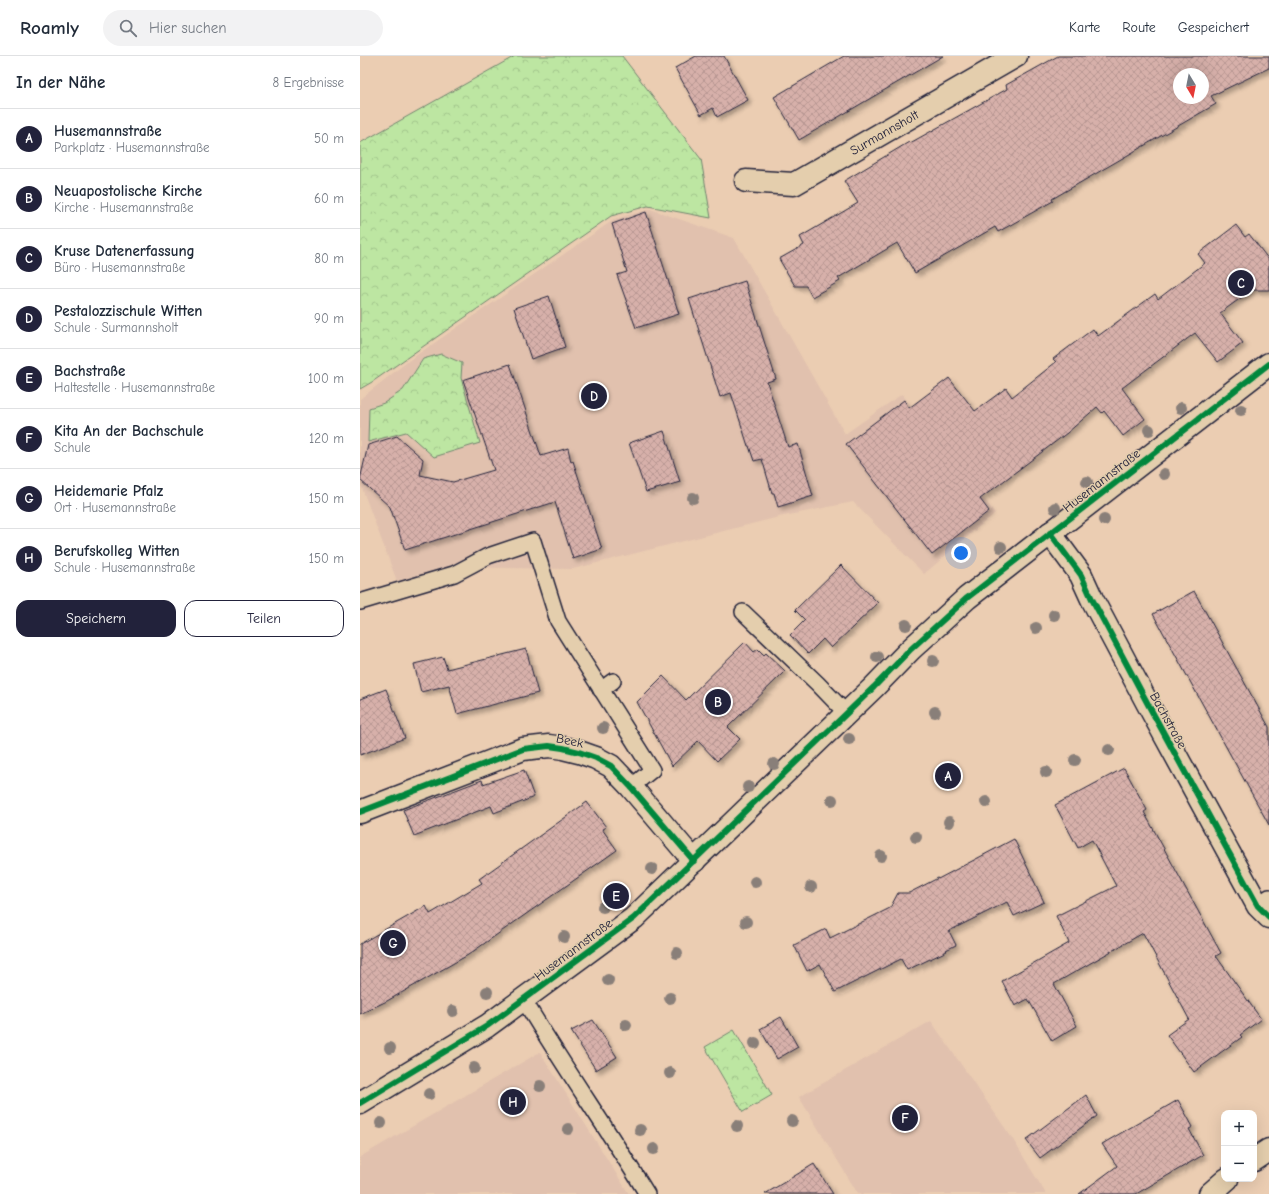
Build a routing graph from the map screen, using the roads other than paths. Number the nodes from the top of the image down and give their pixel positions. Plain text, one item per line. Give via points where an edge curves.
1 (1016, 56) edge
2 (746, 181) dead end
3 (1269, 364) edge
4 (1050, 533) junction
5 (360, 602) edge
6 (742, 612) dead end
7 (847, 714) junction
8 (631, 787) junction
9 (360, 812) edge
10 (694, 861) junction
11 (1265, 907) edge
12 (524, 1000) junction
13 (360, 1103) edge
14 (1269, 1150) edge
15 (1257, 1158) edge
16 (1224, 1182) edge
17 (646, 1194) edge
18 (1210, 1194) edge

1 - 2 street, Surmannsholt via 794,184
3 - 4 street, Husemannstraße
4 - 7 street, Husemannstraße via 967,598 911,649
4 - 11 street, Bachstraße via 1081,575 1146,701
5 - 8 lane via 454,574 488,556 533,541 558,621 607,685 652,770
6 - 7 lane
7 - 10 street, Husemannstraße
8 - 9 street, Beek via 611,766 596,758 549,746 523,749
8 - 10 street, Beek
10 - 12 street, Husemannstraße via 634,918
12 - 13 street, Husemannstraße via 487,1026
12 - 17 lane
14 - 15 street
16 - 18 street

